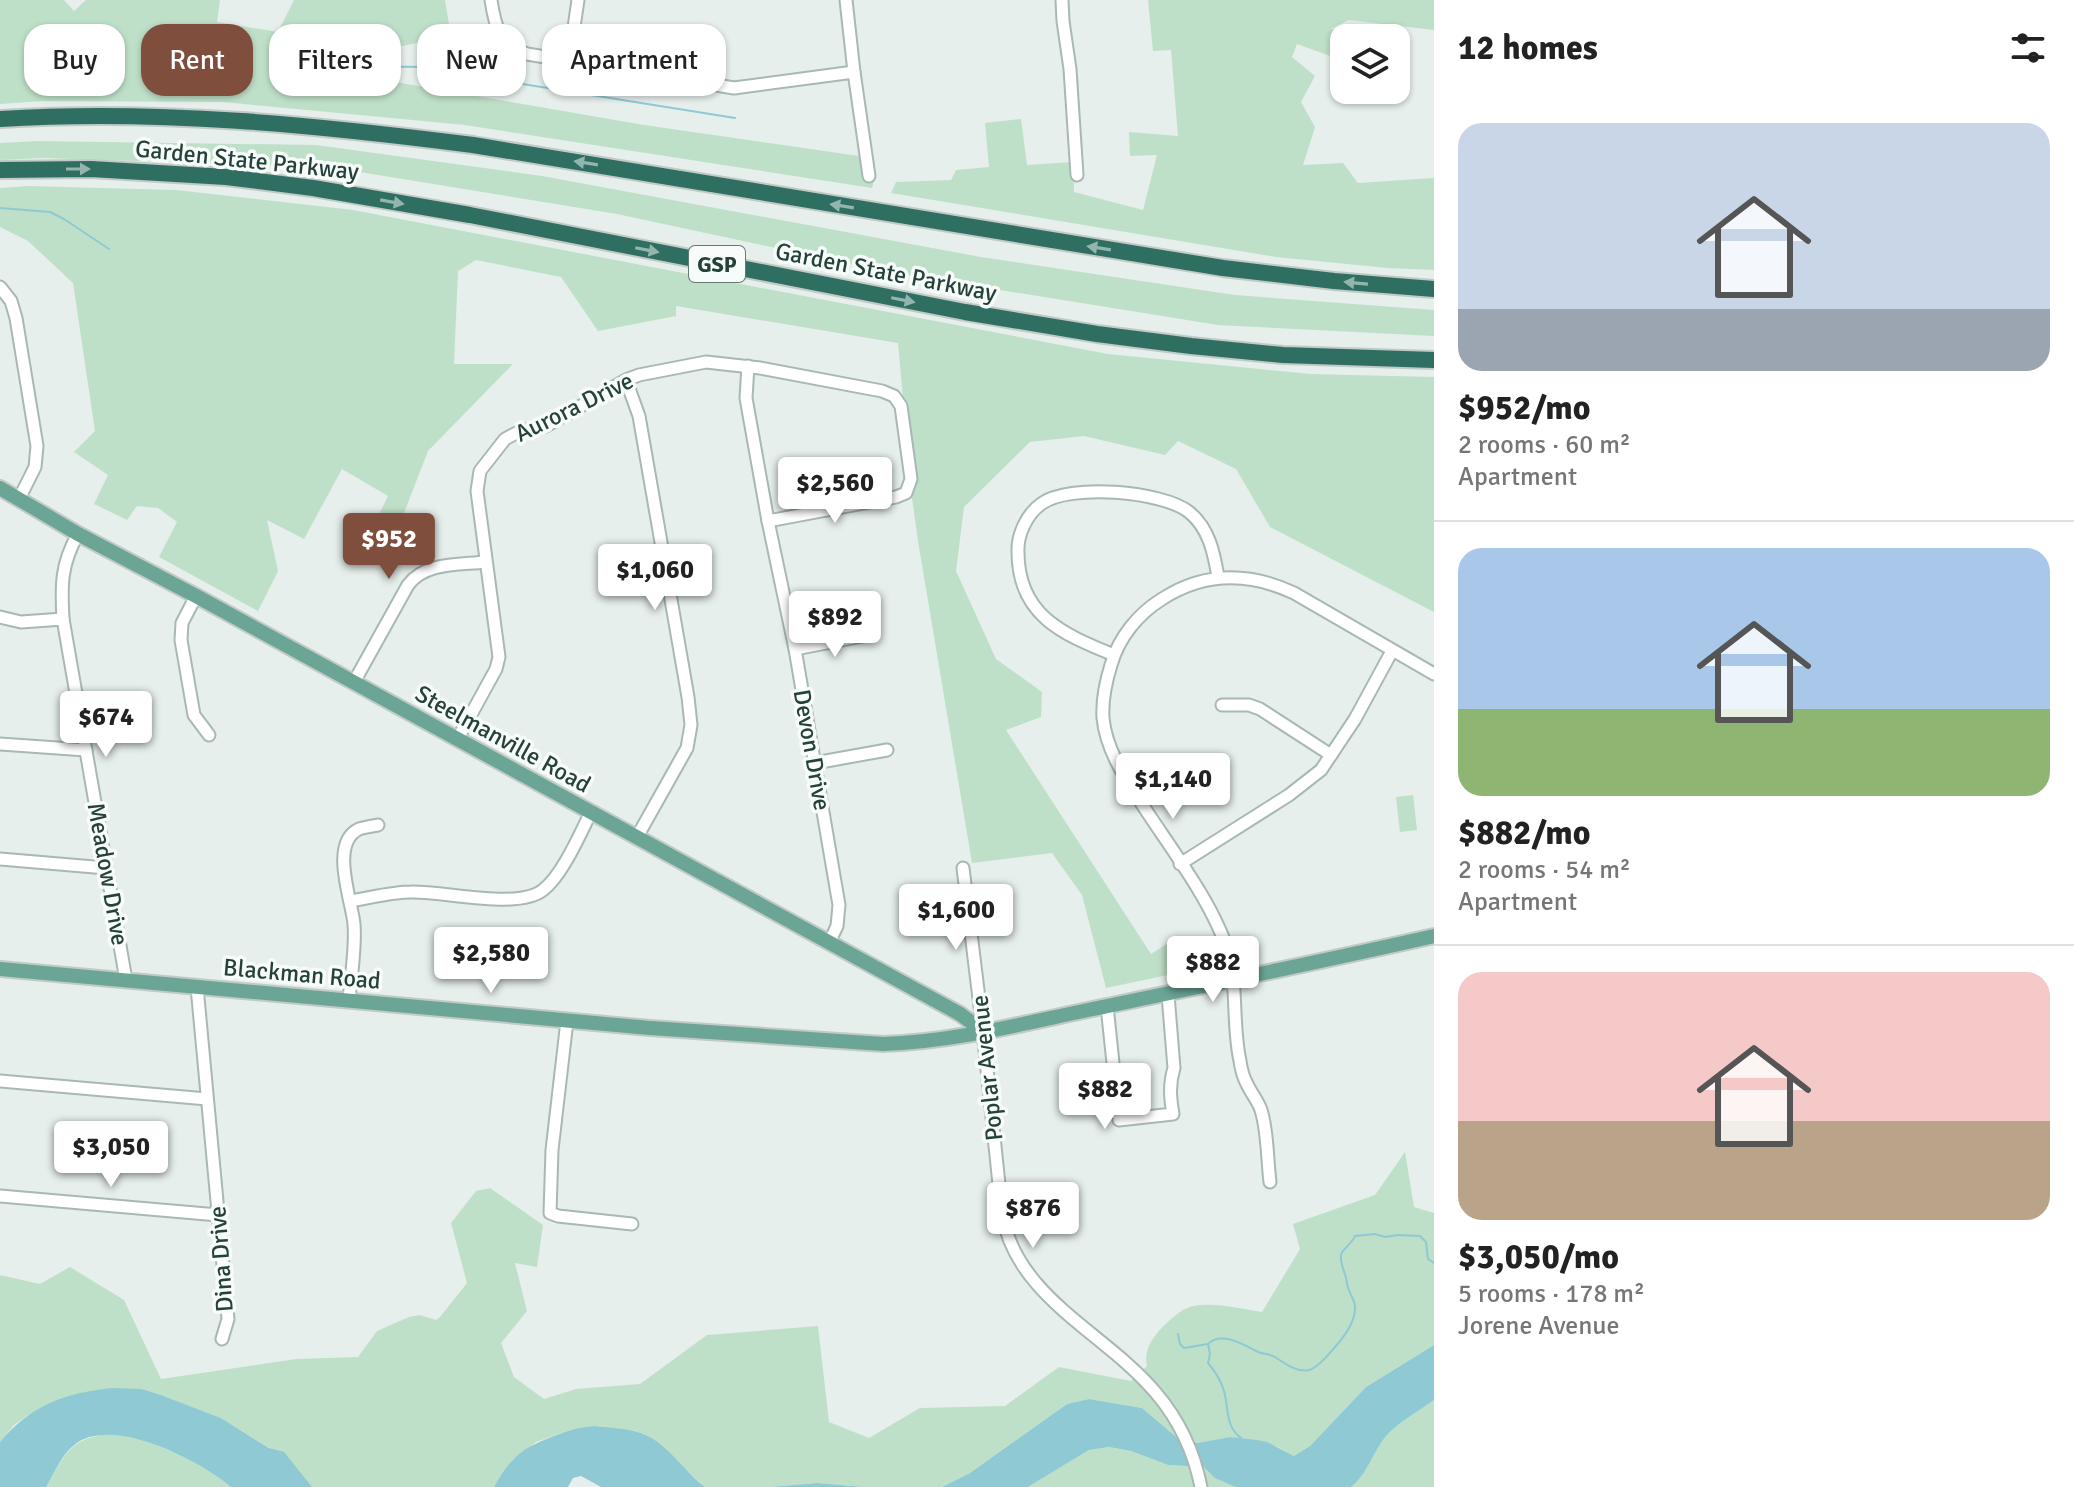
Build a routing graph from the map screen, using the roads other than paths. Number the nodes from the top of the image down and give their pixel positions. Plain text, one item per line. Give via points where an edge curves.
1 (491, 0) edge
2 (578, 0) edge
3 (846, 0) edge
4 (1062, 0) edge
5 (574, 24) edge
6 (542, 56) edge
7 (854, 72) junction
8 (726, 87) edge
9 (0, 119) edge
10 (0, 170) edge
11 (1077, 175) dead end
12 (869, 176) dead end
13 (0, 287) edge
14 (1434, 289) edge
15 (1434, 360) edge
16 (748, 366) junction
17 (626, 380) junction
18 (0, 488) edge
19 (19, 499) junction
20 (768, 521) junction
21 (78, 534) junction
22 (485, 562) junction
23 (1218, 577) junction
24 (196, 596) junction
25 (0, 617) edge
26 (63, 619) junction
27 (868, 635) dead end
28 (795, 649) junction
29 (1392, 651) junction
30 (1114, 655) junction
31 (1434, 674) edge
32 (354, 682) junction
33 (1222, 705) dead end
34 (209, 735) dead end
35 (457, 740) junction
36 (0, 744) edge
37 (86, 750) junction
38 (887, 750) dead end
39 (1331, 755) junction
40 (815, 763) junction
41 (591, 812) junction
42 (378, 825) dead end
43 (637, 837) junction
44 (0, 859) edge
45 (1180, 864) junction
46 (106, 868) junction
47 (963, 868) dead end
48 (350, 901) junction
49 (1434, 936) edge
50 (829, 943) junction
51 (0, 969) edge
52 (126, 980) junction
53 (1233, 981) junction
54 (197, 987) junction
55 (1168, 995) junction
56 (349, 1000) junction
57 (1107, 1006) junction
58 (567, 1021) junction
59 (983, 1031) junction
60 (0, 1081) edge
61 (207, 1099) junction
62 (1270, 1182) dead end
63 (0, 1196) edge
64 (218, 1215) junction
65 (632, 1224) dead end
66 (222, 1339) dead end
67 (1201, 1485) edge

1 - 6 street via 497,29 509,45
2 - 5 street
3 - 7 street
4 - 11 street
7 - 8 street
7 - 12 street
14 -> 9 highway, Garden State Parkway via 1223,268 363,130 167,117
10 -> 15 highway, Garden State Parkway / GSP via 91,169 299,186 1072,331 1283,355
13 - 19 street via 16,318 37,446 35,467
16 - 17 street, Aurora Drive via 706,362
16 - 20 street, Devon Drive via 746,398
16 - 20 street, Aurora Drive via 896,397 911,480 906,493 896,497
17 - 22 street, Aurora Drive via 546,426 505,439 480,471 477,491
17 - 43 street via 639,416 691,725 687,748
18 - 19 main road, Steelmanville Road
19 - 21 main road, Steelmanville Road
20 - 28 street, Devon Drive
21 - 24 main road, Steelmanville Road
21 - 26 street, Meadow Drive via 64,561
22 - 32 street via 430,569 414,577
22 - 35 street, Aurora Drive via 499,657
23 - 29 street via 1276,585
23 - 30 street via 1180,589 1151,607
23 - 30 street via 1209,537 1180,506 1098,492 1066,494 1040,504 1017,546 1027,597 1060,630
24 - 32 main road, Steelmanville Road
24 - 34 street via 182,623 181,640 194,715
25 - 26 street via 21,622
26 - 37 street, Meadow Drive
27 - 28 street
28 - 40 street, Devon Drive
29 - 31 street
29 - 39 street
30 - 45 street via 1104,697 1107,737 1123,774
32 - 35 main road, Steelmanville Road
33 - 39 street via 1260,709
35 - 41 main road, Steelmanville Road
36 - 37 street
37 - 46 street, Meadow Drive
38 - 40 street
39 - 45 street via 1309,781
40 - 50 street, Devon Drive via 839,905
41 - 43 main road, Steelmanville Road
41 - 48 street via 557,875 534,896 511,900 413,892
42 - 48 street via 357,831 347,843 344,863
43 - 50 main road, Steelmanville Road
44 - 46 street
45 - 53 street via 1222,935
46 - 52 street, Meadow Drive
47 - 59 street, Poplar Avenue
48 - 56 street via 355,934
49 - 53 main road, Blackman Road
50 - 59 main road, Steelmanville Road
51 - 52 main road, Blackman Road
52 - 54 main road, Blackman Road
53 - 55 main road, Blackman Road
53 - 62 street via 1239,1059 1260,1107
54 - 56 main road, Blackman Road
54 - 61 street, Dina Drive
55 - 57 main road, Blackman Road
55 - 57 street via 1173,1114 1119,1120
56 - 58 main road, Blackman Road
57 - 59 main road, Blackman Road
58 - 59 main road, Blackman Road via 870,1044
58 - 65 street via 550,1213
59 - 67 street, Poplar Avenue via 1002,1213 1014,1252 1033,1281 1157,1395 1193,1456
60 - 61 street
61 - 64 street, Dina Drive
63 - 64 street
64 - 66 street, Dina Drive via 228,1319

